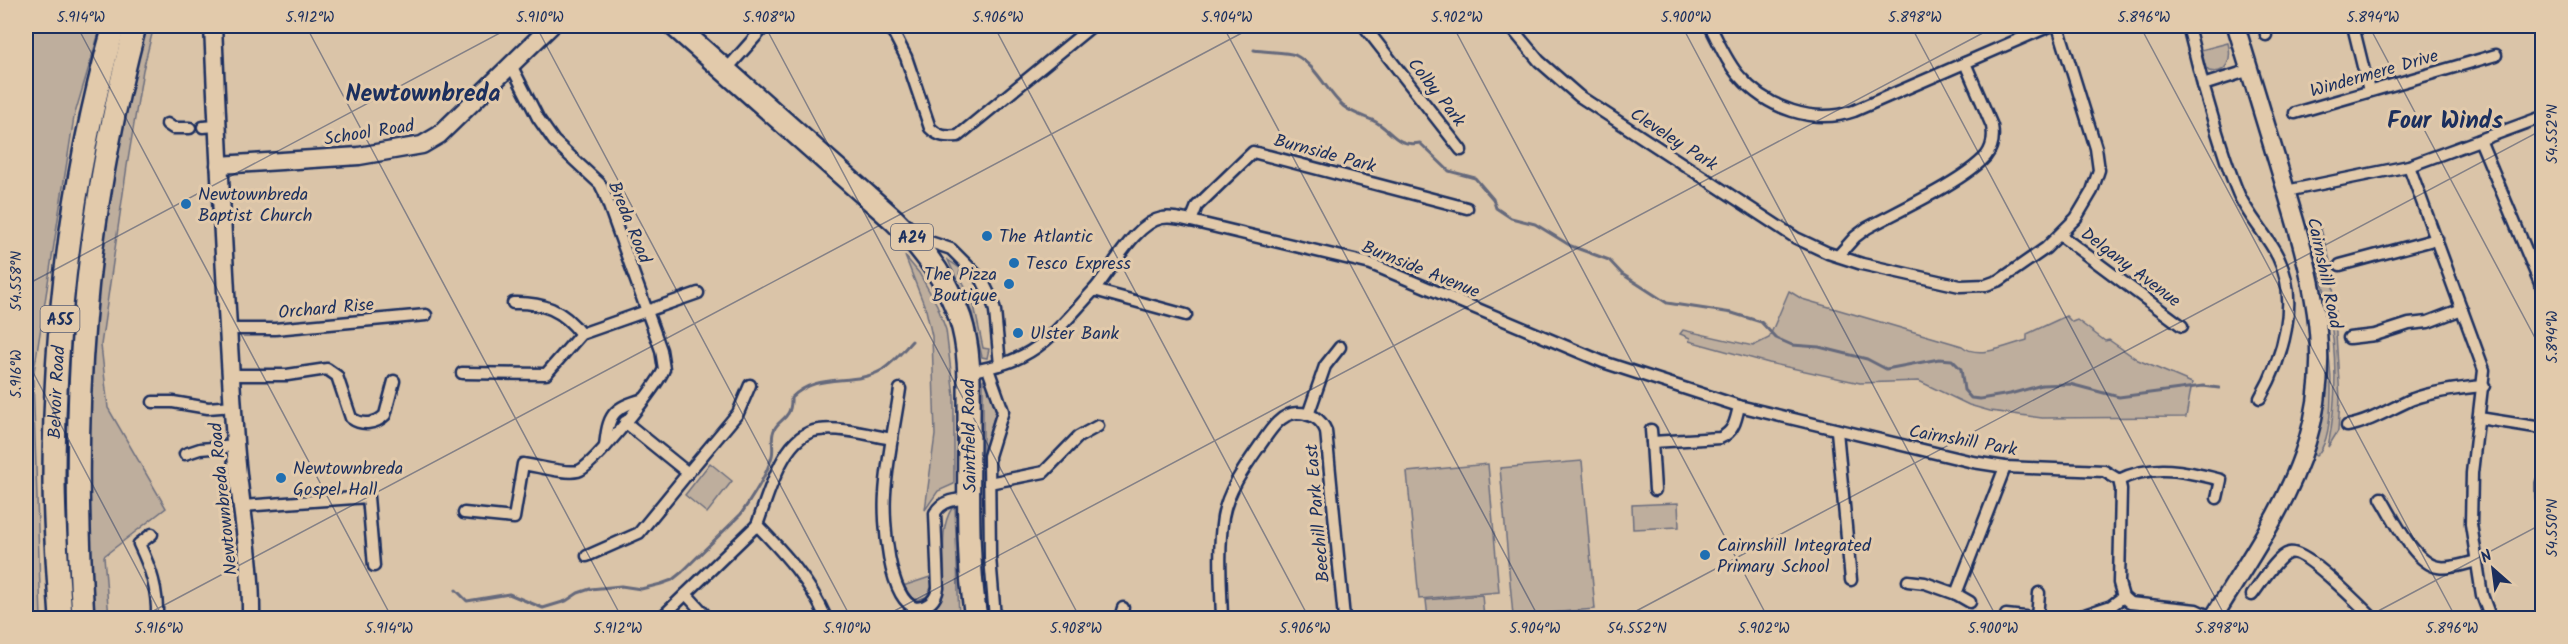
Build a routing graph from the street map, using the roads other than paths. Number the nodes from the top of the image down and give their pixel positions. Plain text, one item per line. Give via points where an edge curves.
1 (114, 26) edge
2 (135, 26) edge
3 (213, 26) edge
4 (551, 26) edge
5 (675, 26) edge
6 (765, 26) edge
7 (890, 26) edge
8 (1092, 26) edge
9 (1364, 26) edge
10 (1510, 26) edge
11 (1710, 26) edge
12 (2050, 26) edge
13 (2058, 26) edge
14 (2188, 26) edge
15 (2236, 26) edge
16 (2353, 26) edge
17 (2496, 55) dead end
18 (1965, 63) junction
19 (511, 65) junction
20 (726, 70) junction
21 (2250, 70) junction
22 (2203, 86) junction
23 (2369, 91) junction
24 (2295, 113) dead end
25 (2541, 122) edge
26 (167, 124) dead end
27 (190, 128) dead end
28 (2480, 140) junction
29 (1461, 150) dead end
30 (219, 165) junction
31 (2409, 166) junction
32 (2286, 191) junction
33 (1467, 208) dead end
34 (1191, 221) junction
35 (910, 235) junction
36 (2060, 235) junction
37 (2437, 239) junction
38 (954, 251) junction
39 (1838, 256) junction
40 (932, 261) junction
41 (2340, 265) dead end
42 (2542, 288) edge
43 (1094, 290) junction
44 (698, 293) dead end
45 (513, 303) dead end
46 (2462, 309) junction
47 (647, 310) junction
48 (426, 315) dead end
49 (1186, 315) dead end
50 (2182, 326) dead end
51 (228, 329) junction
52 (581, 334) junction
53 (2349, 338) dead end
54 (1340, 348) dead end
55 (1597, 360) joint
56 (1000, 365) junction
57 (978, 370) junction
58 (462, 373) dead end
59 (231, 375) junction
60 (394, 381) dead end
61 (750, 385) dead end
62 (2484, 386) junction
63 (900, 389) dead end
64 (2260, 398) dead end
65 (644, 399) junction
66 (153, 402) dead end
67 (233, 406) junction
68 (1739, 406) junction
69 (1308, 415) junction
70 (2480, 418) junction
71 (625, 422) junction
72 (1098, 426) dead end
73 (2347, 426) dead end
74 (2542, 428) edge
75 (1651, 430) dead end
76 (1837, 430) junction
77 (892, 439) junction
78 (1652, 442) junction
79 (236, 446) junction
80 (605, 447) junction
81 (185, 454) dead end
82 (2005, 467) junction
83 (2224, 468) dead end
84 (688, 473) junction
85 (54, 480) junction
86 (77, 480) junction
87 (2119, 480) junction
88 (2222, 480) junction
89 (2542, 482) edge
90 (989, 483) junction
91 (1655, 490) dead end
92 (2217, 498) dead end
93 (2381, 498) dead end
94 (970, 499) junction
95 (2542, 499) edge
96 (243, 506) junction
97 (464, 513) dead end
98 (757, 525) junction
99 (152, 534) dead end
100 (587, 556) dead end
101 (2476, 561) junction
102 (374, 566) dead end
103 (1851, 580) dead end
104 (1908, 581) dead end
105 (2039, 593) dead end
106 (686, 594) junction
107 (1956, 594) junction
108 (2252, 595) dead end
109 (2123, 597) junction
110 (1970, 602) dead end
111 (917, 614) edge
112 (2489, 614) dead end
113 (2006, 615) dead end
114 (61, 618) edge
115 (83, 618) edge
116 (157, 618) edge
117 (251, 618) edge
118 (661, 618) edge
119 (708, 618) edge
120 (826, 618) edge
121 (976, 618) edge
122 (995, 618) edge
123 (1222, 618) edge
124 (1344, 618) edge
125 (2035, 618) edge
126 (2075, 618) edge
127 (2213, 618) edge
128 (2373, 618) edge

1 - 85 highway, Belvoir Road / A55 via 88,125 68,245 57,357
2 - 86 highway, Belvoir Road / A55 via 110,128 87,273 78,391
3 - 30 street, Newtownbreda Road via 210,127
4 - 19 street, School Road
5 - 20 highway, Saintfield Road / A24
6 - 20 street
7 - 8 street via 906,57 930,128 946,137 958,136
9 - 29 street, Colby Park
10 - 39 street, Cleveley Park via 1539,61 1579,96 1796,238
11 - 18 street via 1731,65 1749,86 1774,103 1810,115 1844,114
12 - 18 street
13 - 36 street, Cleveley Park via 2096,148 2099,170 2085,204
14 - 22 street
15 - 21 street, Cairnshill Road
16 - 23 street
17 - 23 street, Windermere Drive
18 - 39 street via 1992,126 1994,135 1987,155 1951,182 1867,228
19 - 30 street, School Road via 439,135 423,145 359,156
19 - 47 street, Breda Road via 554,141 600,184
20 - 35 highway, Saintfield Road / A24
21 - 22 street
21 - 32 street, Cairnshill Road
22 - 64 street via 2240,196 2279,258 2285,276 2288,297 2282,347
23 - 24 street, Windermere Drive
25 - 28 street
26 - 27 street
28 - 31 street
28 - 42 street
30 - 51 street, Newtownbreda Road
31 - 32 street
31 - 37 street
32 - 127 street, Cairnshill Road via 2318,319 2321,354 2316,405 2304,450 2285,496
33 - 34 street, Burnside Park via 1252,152 1197,206
34 - 43 street via 1162,218 1141,228
34 - 55 street, Burnside Avenue via 1371,264
35 - 38 street, Saintfield Road
35 - 40 highway, Saintfield Road / A24
36 - 39 street, Cleveley Park via 2000,280 1973,286 1946,284
36 - 50 street, Delgany Avenue
37 - 41 street
37 - 46 street
38 - 40 street
38 - 56 street, Saintfield Road via 982,280 992,300
40 - 57 highway, Saintfield Road / A24 via 960,318
43 - 49 street
43 - 56 street via 1039,345
44 - 47 street
45 - 52 street via 529,302 552,308 567,317
46 - 53 street via 2428,322
46 - 62 street via 2484,370
47 - 52 street
47 - 65 street, Breda Road via 664,369
48 - 51 street, Orchard Rise via 275,329
51 - 59 street, Newtownbreda Road
52 - 58 street via 551,371 542,376
54 - 69 street via 1325,366
55 - 68 street, Cairnshill Park
56 - 57 street
57 - 90 street, Saintfield Road via 1003,411 989,456
57 - 94 highway, Saintfield Road / A24
59 - 60 street via 286,375 327,369 337,376 351,418 361,423 386,415
59 - 67 street, Newtownbreda Road
61 - 84 street via 738,413
62 - 70 street
62 - 73 street via 2414,399 2360,424
63 - 77 street
65 - 71 street, Breda Road
65 - 80 street via 614,412 608,423
66 - 67 street via 208,408
67 - 79 street, Newtownbreda Road
68 - 76 street, Cairnshill Park
68 - 78 street via 1728,435
69 - 123 street via 1284,417 1271,429 1232,490 1222,525
69 - 124 street, Beechill Park East via 1322,422 1326,431
70 - 74 street
70 - 101 street via 2472,473 2471,524
71 - 80 street, Breda Road
71 - 84 street
72 - 90 street via 1078,437 1044,472
75 - 78 street
76 - 82 street, Cairnshill Park
76 - 103 street
77 - 98 street via 832,429 804,434 786,453
77 - 111 street via 885,506 890,561 905,603
78 - 91 street
79 - 81 street
79 - 96 street, Newtownbreda Road
80 - 97 street, Breda Road via 591,463 577,471 523,464 514,518
82 - 87 street, Cairnshill Park via 2104,471
82 - 107 street
83 - 88 street
84 - 100 street via 639,533
85 - 86 street
85 - 114 highway, Belvoir Road / A55
86 - 115 highway, Belvoir Road / A55
87 - 88 street via 2144,470 2187,471
87 - 109 street via 2119,584
88 - 92 street
89 - 95 street
90 - 122 street, Saintfield Road
93 - 101 street via 2412,547 2425,560 2437,567
94 - 111 street via 948,501 935,513 937,596
94 - 121 highway, Saintfield Road / A24
96 - 102 street via 368,497
96 - 117 street, Newtownbreda Road
98 - 106 street
98 - 120 street via 799,569
99 - 116 street via 139,544 154,579
101 - 112 street
104 - 107 street
105 - 125 street
106 - 118 street
106 - 119 street
107 - 110 street
108 - 128 street via 2282,557 2293,552 2326,575
109 - 126 street via 2111,606
109 - 127 street via 2140,606 2196,610
113 - 125 street

